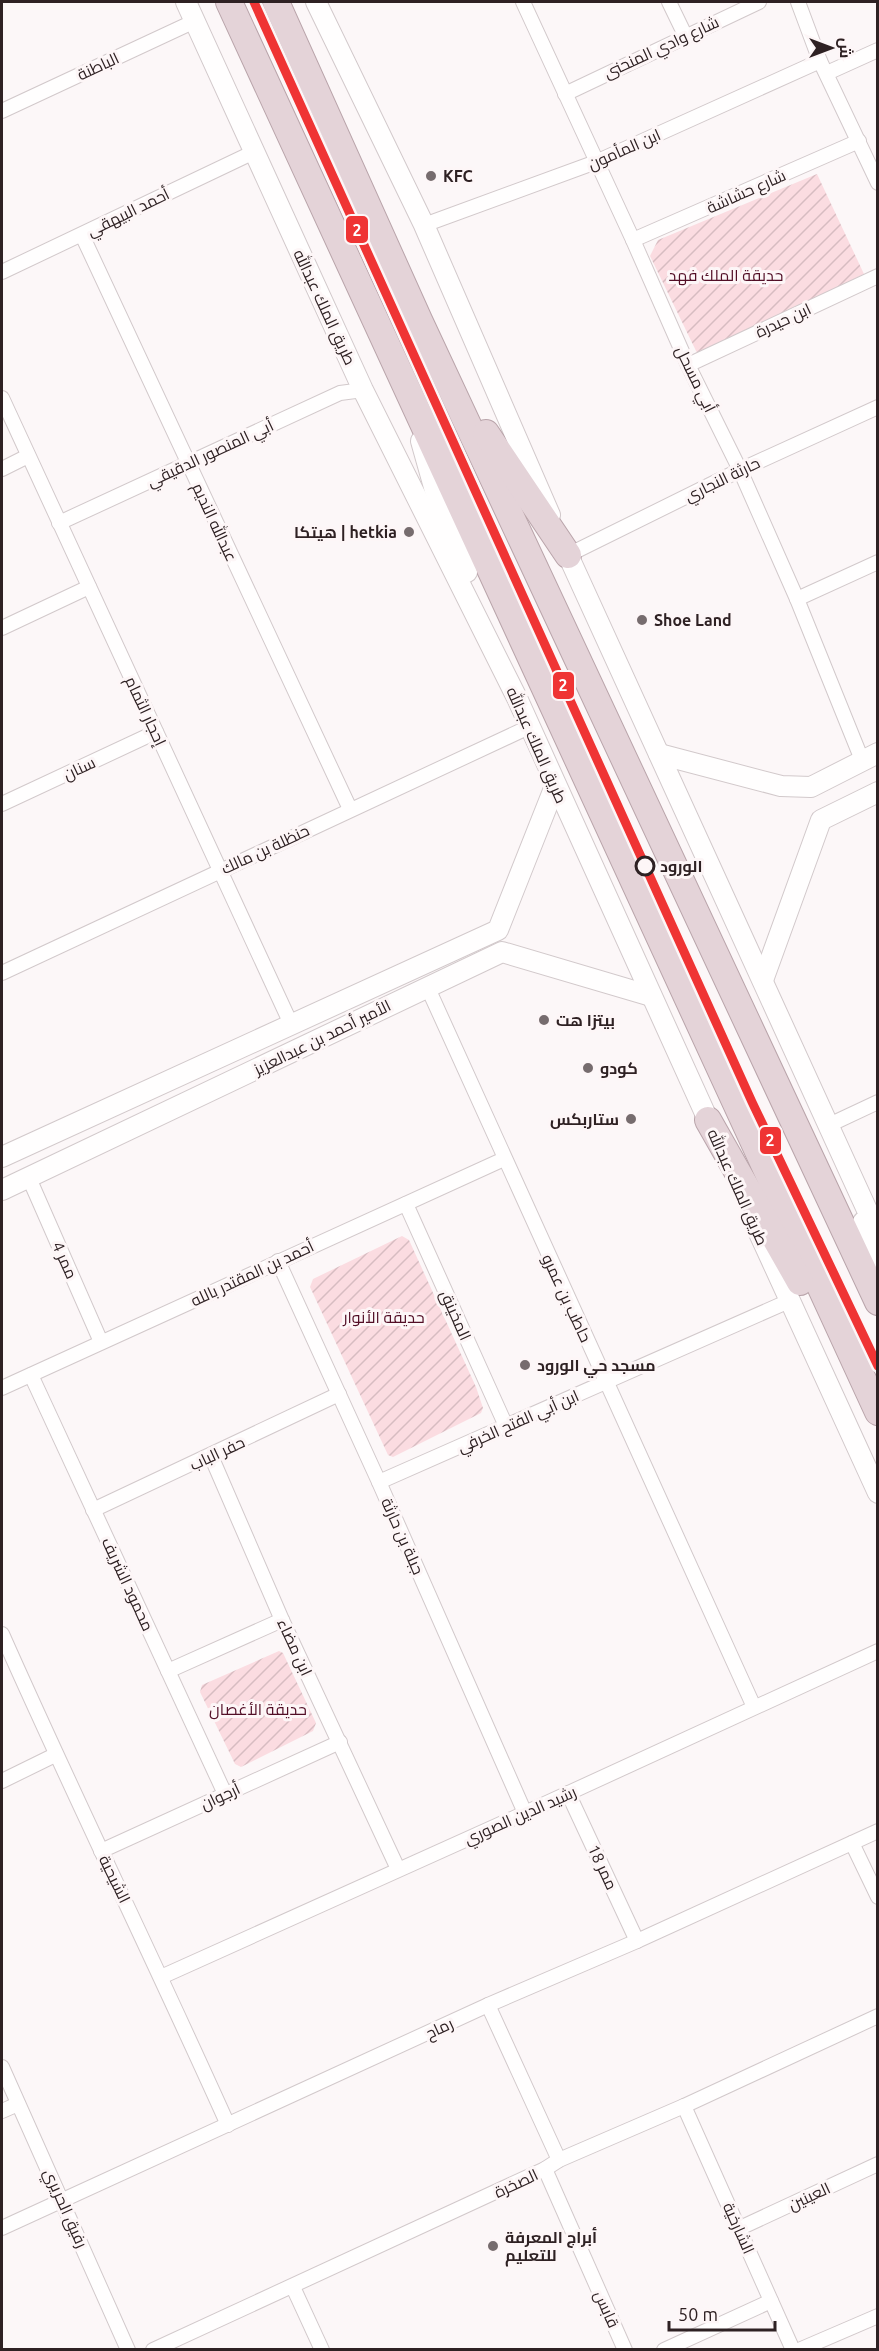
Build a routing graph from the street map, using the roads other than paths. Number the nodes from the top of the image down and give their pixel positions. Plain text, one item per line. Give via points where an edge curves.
1 (186, 2) edge
2 (229, 2) edge
3 (276, 2) edge
4 (316, 2) edge
5 (523, 2) edge
6 (669, 2) edge
7 (759, 2) edge
8 (798, 2) edge
9 (195, 21) junction
10 (685, 35) junction
11 (878, 50) edge
12 (824, 67) junction
13 (565, 94) junction
14 (2, 111) edge
15 (859, 141) junction
16 (254, 152) junction
17 (872, 157) edge
18 (596, 162) junction
19 (878, 183) edge
20 (424, 225) junction
21 (82, 235) junction
22 (633, 240) junction
23 (2, 272) edge
24 (878, 276) edge
25 (419, 320) junction
26 (688, 365) junction
27 (363, 390) junction
28 (408, 392) junction
29 (2, 398) edge
30 (878, 407) edge
31 (28, 456) junction
32 (188, 464) junction
33 (2, 469) edge
34 (740, 470) junction
35 (59, 523) junction
36 (568, 555) junction
37 (878, 562) edge
38 (89, 587) junction
39 (797, 599) junction
40 (2, 628) edge
41 (517, 698) junction
42 (529, 727) junction
43 (156, 732) junction
44 (659, 754) junction
45 (870, 757) edge
46 (555, 786) junction
47 (878, 792) edge
48 (2, 804) edge
49 (350, 809) junction
50 (220, 870) junction
51 (2, 973) edge
52 (763, 980) junction
53 (427, 986) junction
54 (651, 996) junction
55 (291, 1024) junction
56 (878, 1102) edge
57 (708, 1120) junction
58 (829, 1125) junction
59 (2, 1157) edge
60 (504, 1159) junction
61 (845, 1163) junction
62 (29, 1178) junction
63 (2, 1190) edge
64 (406, 1203) junction
65 (878, 1234) edge
66 (278, 1261) junction
67 (878, 1268) edge
68 (789, 1301) junction
69 (878, 1302) edge
70 (101, 1342) junction
71 (30, 1375) junction
72 (606, 1382) junction
73 (2, 1388) edge
74 (339, 1394) junction
75 (875, 1407) edge
76 (506, 1426) junction
77 (211, 1456) junction
78 (379, 1482) junction
79 (878, 1492) edge
80 (93, 1510) junction
81 (282, 1620) junction
82 (2, 1634) edge
83 (878, 1651) edge
84 (168, 1671) junction
85 (754, 1707) junction
86 (340, 1742) junction
87 (55, 1755) junction
88 (2, 1781) edge
89 (568, 1793) junction
90 (225, 1794) junction
91 (525, 1813) junction
92 (878, 1831) edge
93 (852, 1843) junction
94 (101, 1851) junction
95 (398, 1869) junction
96 (878, 1897) edge
97 (637, 1941) junction
98 (161, 1977) junction
99 (488, 2006) junction
100 (878, 2016) edge
101 (2, 2067) edge
102 (18, 2104) junction
103 (684, 2106) junction
104 (2, 2111) edge
105 (228, 2125) junction
106 (559, 2160) junction
107 (878, 2164) edge
108 (545, 2169) junction
109 (62, 2200) junction
110 (2, 2228) edge
111 (740, 2228) junction
112 (293, 2287) junction
113 (771, 2301) junction
114 (878, 2316) edge
115 (128, 2349) edge
116 (153, 2349) edge
117 (322, 2349) edge
118 (625, 2349) edge
119 (664, 2349) edge
120 (793, 2349) edge
121 (798, 2349) edge

1 - 9 main road, طريق الملك عبدالله
2 - 28 highway, طريق الملك عبدالله
3 - 25 highway
4 - 20 main road
5 - 13 street, أبي مسحل
6 - 10 street
7 - 10 street, شارع وادي المنحنى
8 - 12 street
9 - 14 street, الباطنة
9 - 16 main road, طريق الملك عبدالله
10 - 13 street, شارع وادي المنحنى
11 - 12 street, ابن المأمون
12 - 15 street
12 - 18 street, ابن المأمون
13 - 18 street, أبي مسحل
15 - 17 street
15 - 22 street, شارع حشاشة
16 - 21 street, أحمد البيهقي
16 - 27 main road, طريق الملك عبدالله
17 - 19 street
18 - 20 street, ابن المأمون
18 - 22 street, أبي مسحل
20 - 36 main road
21 - 23 street, أحمد البيهقي
21 - 32 street, عبدالله النديم
22 - 26 street, أبي مسحل
24 - 26 street, ابن حيدرة
25 - 36 highway via 486,434
25 - 69 highway
26 - 34 street, أبي مسحل
27 - 32 street, أبي المنصور الدقيقي via 340,393
27 - 41 main road, طريق الملك عبدالله
28 - 41 main road via 440,505
28 - 75 highway, طريق الملك عبدالله
29 - 31 street, إحجار الثمام
30 - 34 street, حارثة النجاري
31 - 33 street
31 - 35 street, إحجار الثمام
32 - 35 street, أبي المنصور الدقيقي
32 - 49 street, عبدالله النديم
34 - 36 street, حارثة النجاري
34 - 39 street, أبي مسحل
35 - 38 street, إحجار الثمام
36 - 44 main road
37 - 39 street
38 - 40 street
38 - 43 street, إحجار الثمام
39 - 45 street, أبي مسحل
41 - 42 main road, طريق الملك عبدالله
42 - 46 main road, طريق الملك عبدالله
42 - 49 street, حنظلة بن مالك
43 - 48 street, سنان
43 - 50 street, إحجار الثمام
44 - 45 main road via 781,786 811,787
44 - 52 main road
46 - 54 main road, طريق الملك عبدالله
46 - 55 main road, الأمير أحمد بن عبدالعزيز via 498,930
47 - 52 main road via 821,820
49 - 50 street, حنظلة بن مالك
50 - 51 street, حنظلة بن مالك
50 - 55 street, إحجار الثمام
52 - 58 main road
53 - 54 main road, الأمير أحمد بن عبدالعزيز via 502,952
53 - 60 street, حاطب بن عمرو
53 - 62 main road, الأمير أحمد بن عبدالعزيز
54 - 57 main road, طريق الملك عبدالله
55 - 59 main road, الأمير أحمد بن عبدالعزيز
56 - 58 street
57 - 68 main road, طريق الملك عبدالله
57 - 75 highway via 787,1257 835,1351
58 - 61 main road
60 - 64 street, أحمد بن المقتدر بالله
60 - 72 street, حاطب بن عمرو
61 - 65 main road
61 - 67 main road
62 - 63 main road, الأمير أحمد بن عبدالعزيز
62 - 70 street, ممر 4
64 - 66 street, أحمد بن المقتدر بالله
64 - 76 street, المخينق
66 - 70 street, أحمد بن المقتدر بالله
66 - 74 street, جبلة بن حارثة
68 - 72 street, ابن أبي الفتح الخرفي
68 - 79 main road, طريق الملك عبدالله
70 - 71 street, أحمد بن المقتدر بالله
71 - 73 street, أحمد بن المقتدر بالله
71 - 80 street, محمود الشريف
72 - 76 street, ابن أبي الفتح الخرفي
72 - 85 street, حاطب بن عمرو
74 - 77 street, حفر الباب
74 - 78 street, جبلة بن حارثة
76 - 78 street, ابن أبي الفتح الخرفي
77 - 80 street, حفر الباب
77 - 81 street, ابن مضاء
78 - 91 street, جبلة بن حارثة
80 - 84 street, محمود الشريف
81 - 84 street
81 - 86 street, ابن مضاء
82 - 87 street, الشيحية
83 - 85 street, رشيد الدين الصوري
84 - 90 street, محمود الشريف
85 - 89 street, رشيد الدين الصوري
86 - 90 street, أرجوان
86 - 95 street, ابن مضاء
87 - 88 street
87 - 94 street, الشيحية
89 - 91 street, رشيد الدين الصوري
89 - 97 street, ممر 18
90 - 94 street, أرجوان
91 - 95 street, رشيد الدين الصوري
92 - 93 street, رماح
93 - 96 street
93 - 97 street, رماح
94 - 98 street, الشيحية
95 - 98 street, رشيد الدين الصوري
97 - 99 street, رماح
98 - 105 street, الشيحية
99 - 105 street, رماح
99 - 106 street
100 - 103 street, الصخرة
101 - 102 street, رفيق الحريري
102 - 104 street
102 - 109 street, رفيق الحريري
103 - 106 street, الصخرة
103 - 111 street, الشارخية
105 - 109 street, رماح
106 - 108 street, الصخرة
107 - 111 street, العينين
108 - 112 street, الصخرة
108 - 118 street, قابس
109 - 110 street, رماح
109 - 115 street, رفيق الحريري
111 - 113 street, الشارخية
112 - 116 street, الصخرة
112 - 117 street
113 - 119 street
113 - 120 street, الشارخية
114 - 121 street

